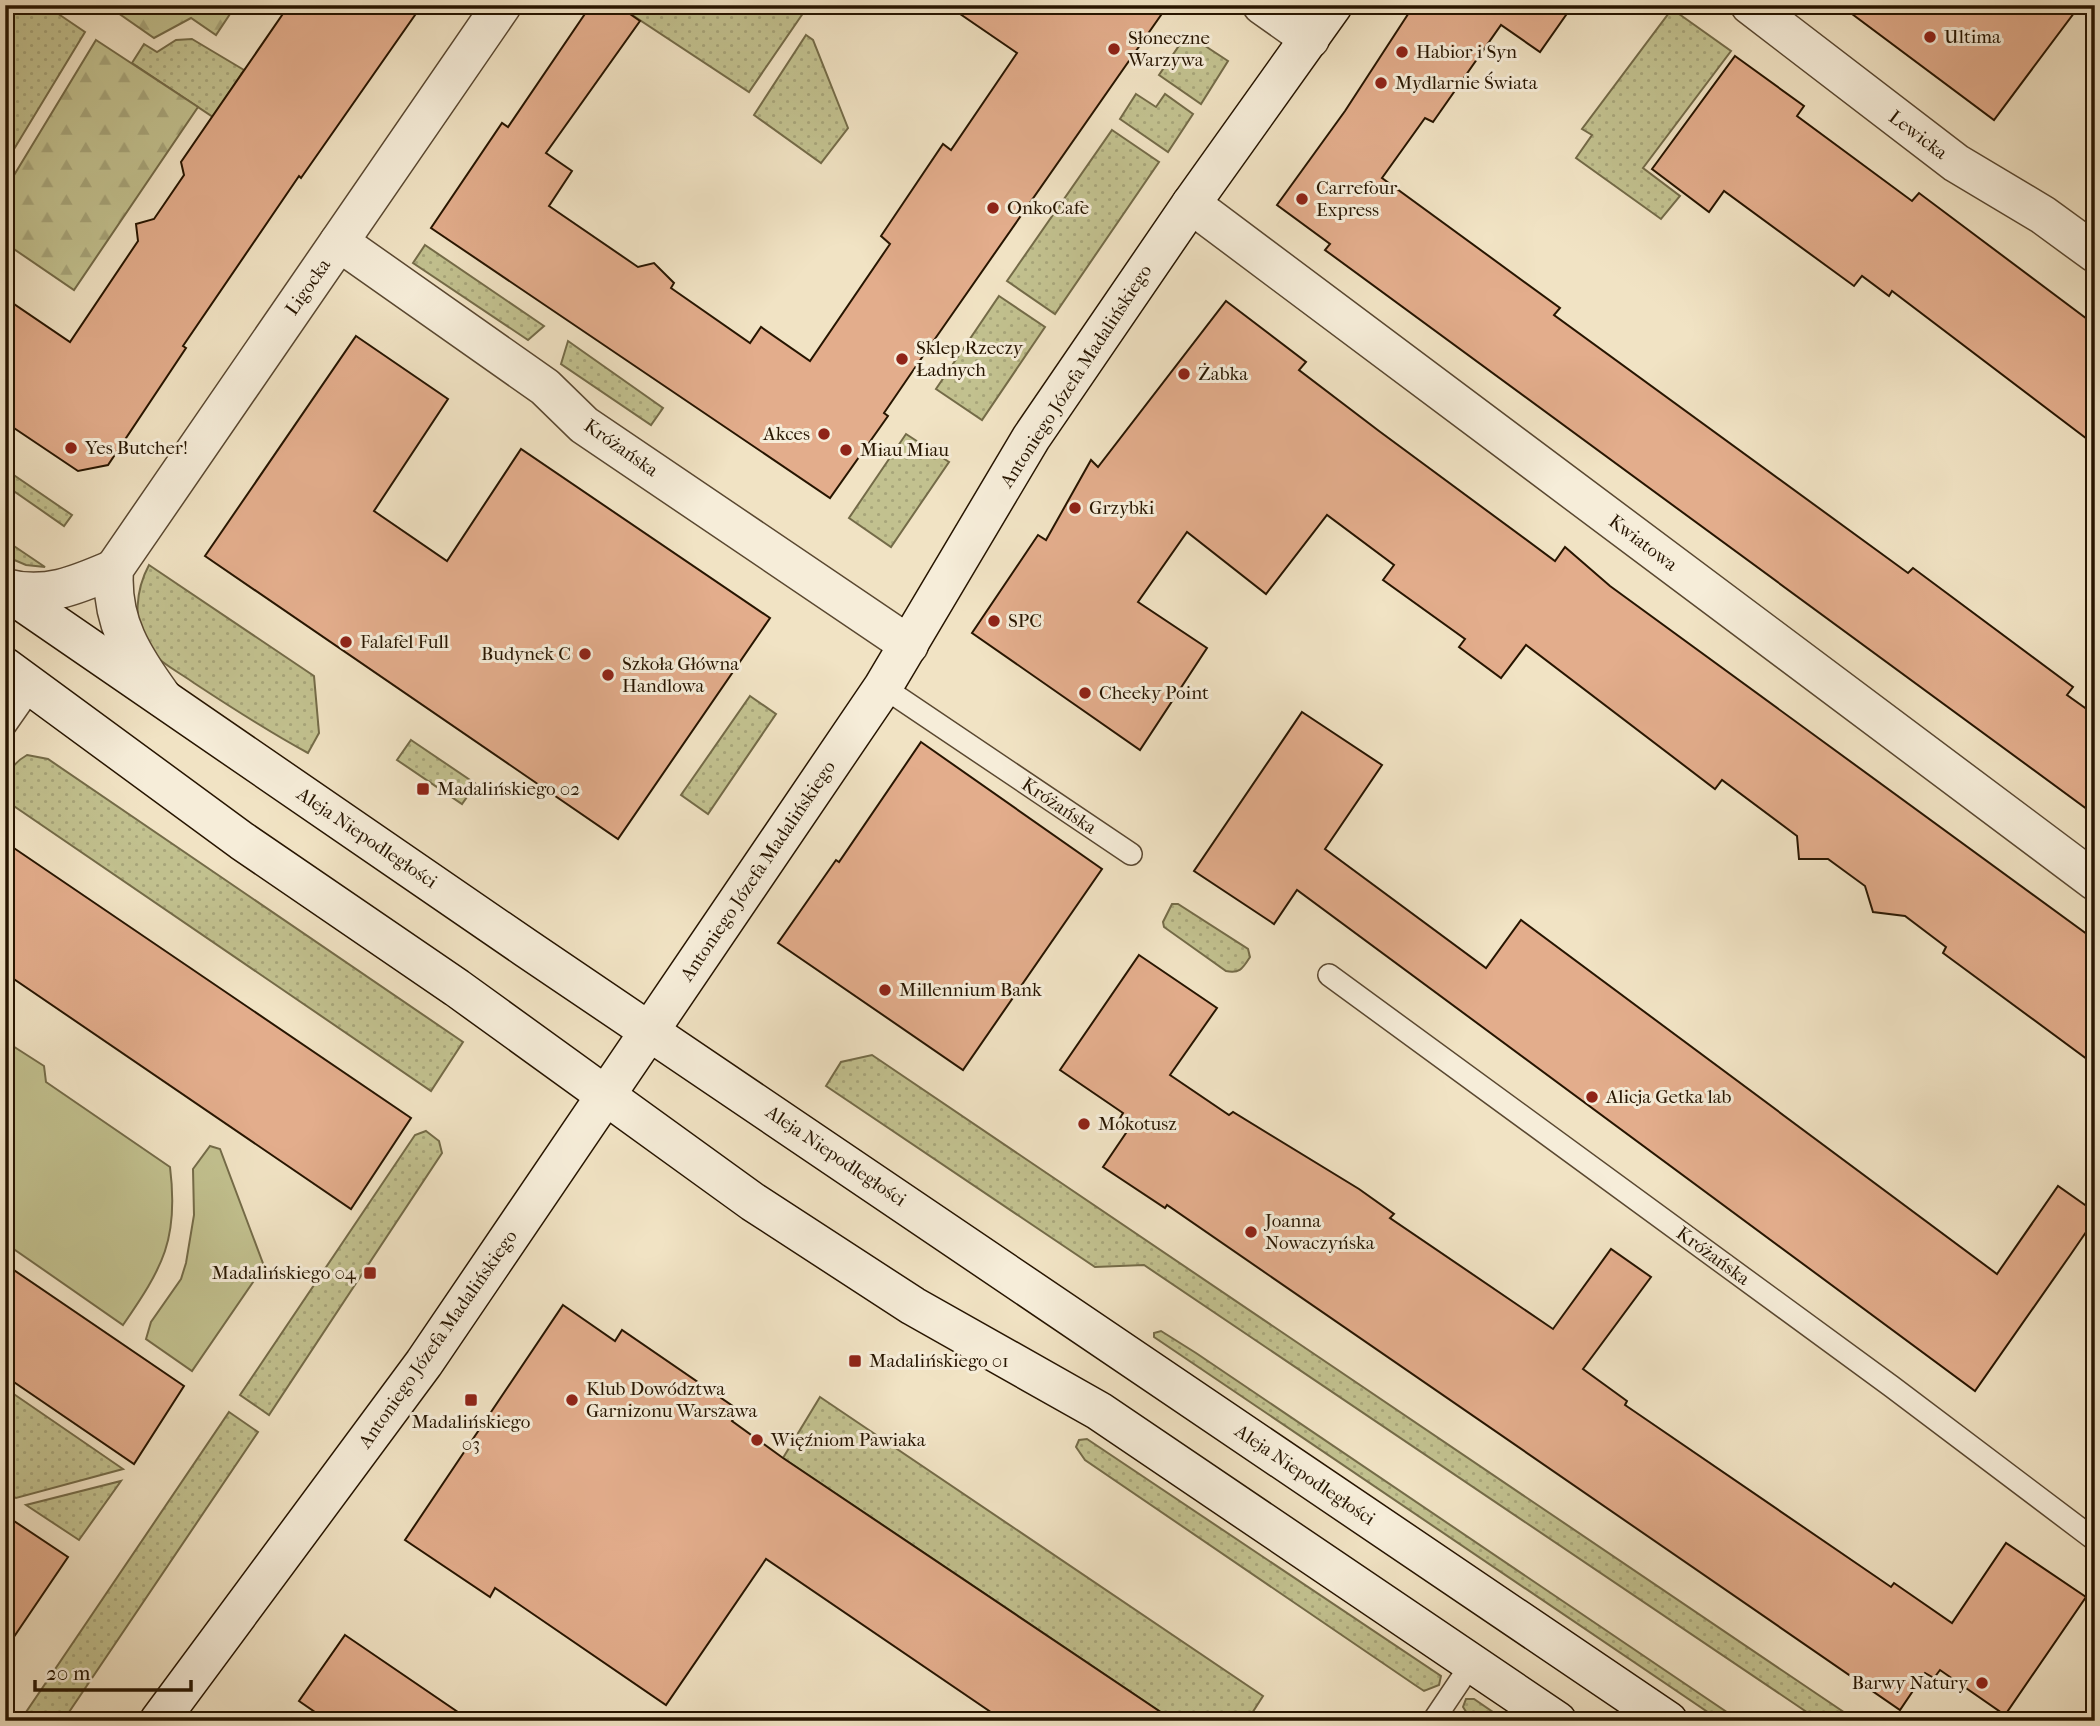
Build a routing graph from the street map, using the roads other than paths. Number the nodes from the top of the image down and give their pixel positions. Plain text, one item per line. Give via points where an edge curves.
1 (502, 5) edge
2 (1262, 5) edge
3 (1333, 5) edge
4 (1749, 5) edge
5 (1310, 39) junction
6 (1191, 204) junction
7 (339, 242) junction
8 (2095, 253) edge
9 (114, 569) junction
10 (5, 589) edge
11 (909, 645) junction
12 (19, 677) edge
13 (883, 687) junction
14 (164, 700) junction
15 (5, 726) edge
16 (1131, 854) dead end
17 (2095, 881) edge
18 (1329, 975) dead end
19 (649, 1031) junction
20 (606, 1095) junction
21 (2095, 1540) edge
22 (1472, 1663) junction
23 (159, 1721) edge
24 (1433, 1721) edge
25 (1557, 1721) edge
26 (1668, 1721) edge

1 - 7 street, Ligocka
2 - 5 street
3 - 5 street, Antoniego Józefa Madalińskiego
4 - 8 street, Lewicka via 1956,163 2043,215
5 - 6 street, Antoniego Józefa Madalińskiego
6 - 11 street, Antoniego Józefa Madalińskiego via 1031,438
6 - 17 street, Kwiatowa
7 - 9 street, Ligocka
7 - 11 street, Króżańska via 545,387 584,425
9 - 10 street via 50,592 26,594
9 - 14 street via 112,595 125,641
10 - 14 street, Aleja Niepodległości
11 - 13 street, Antoniego Józefa Madalińskiego
12 - 15 lane
12 - 20 street via 242,841
13 - 16 lane, Króżańska
13 - 19 street, Antoniego Józefa Madalińskiego
14 - 19 street, Aleja Niepodległości
18 - 21 lane, Króżańska
19 - 20 street, Antoniego Józefa Madalińskiego
19 - 26 street, Aleja Niepodległości
20 - 22 street via 753,1202 925,1313 1099,1411
20 - 23 street, Antoniego Józefa Madalińskiego via 424,1363
22 - 24 lane
22 - 25 street

